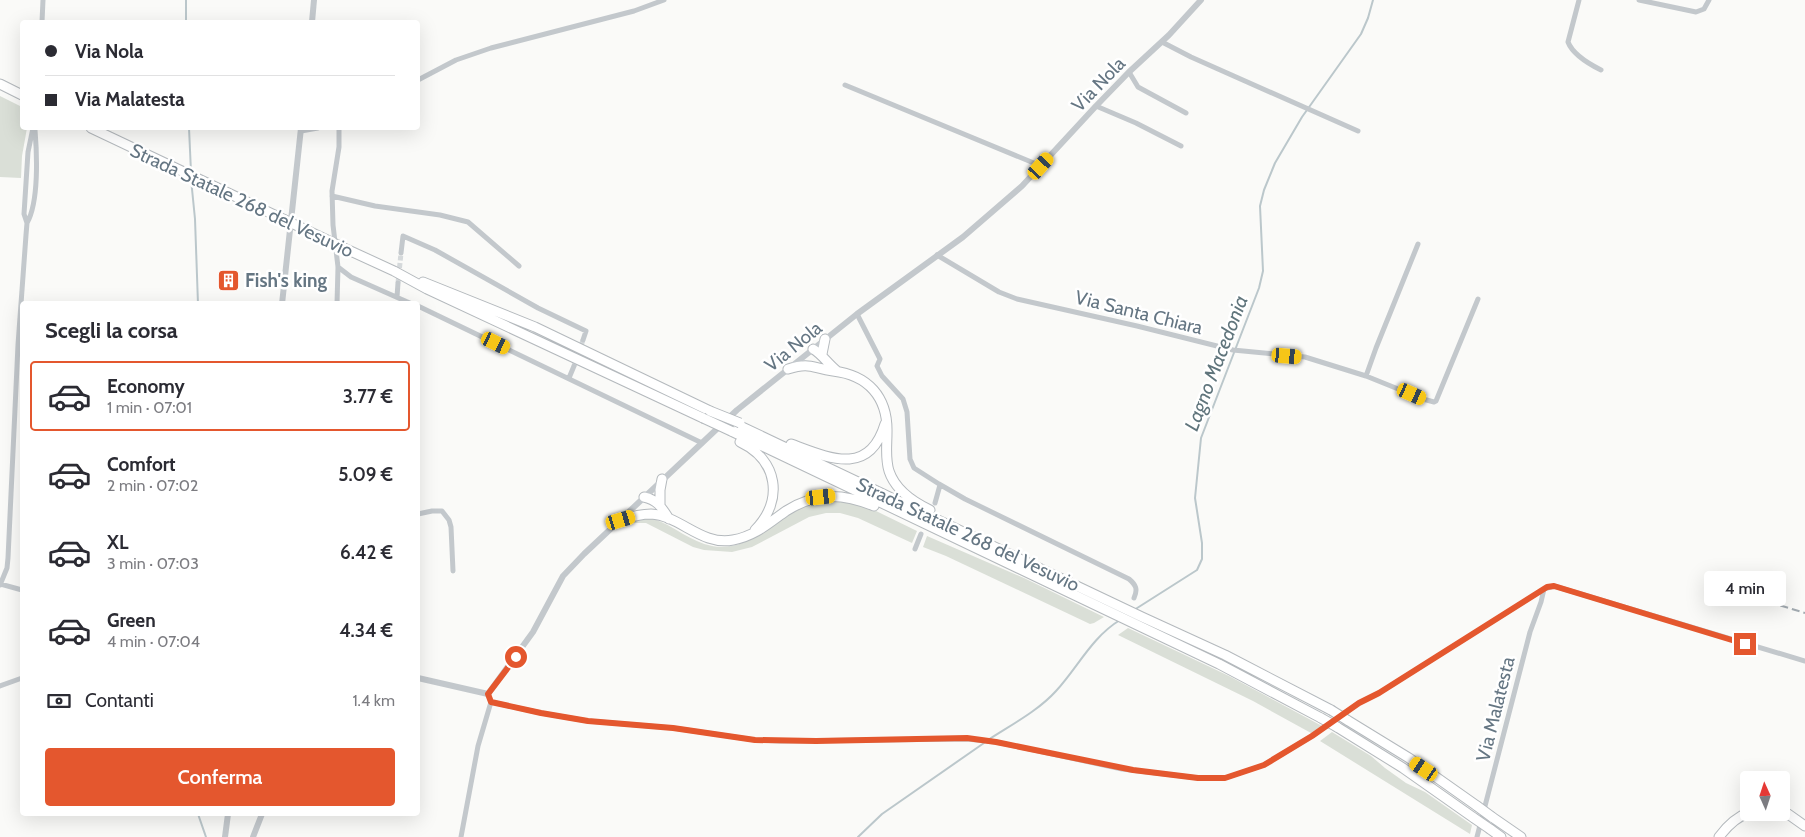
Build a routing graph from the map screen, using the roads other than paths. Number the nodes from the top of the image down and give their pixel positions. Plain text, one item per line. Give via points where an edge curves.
1 (43, 0) edge
2 (314, 0) edge
3 (664, 0) edge
4 (1201, 0) edge
5 (1579, 0) edge
6 (1639, 0) edge
7 (1709, 0) edge
8 (42, 20) edge
9 (312, 20) edge
10 (1162, 42) junction
11 (1601, 70) dead end
12 (1129, 72) junction
13 (420, 79) edge
14 (0, 84) edge
15 (846, 85) dead end
16 (20, 94) edge
17 (1096, 106) junction
18 (1186, 113) dead end
19 (34, 130) edge
20 (34, 130) edge
21 (95, 130) edge
22 (301, 130) edge
23 (339, 130) edge
24 (1358, 131) dead end
25 (1180, 146) dead end
26 (1041, 166) junction
27 (332, 196) junction
28 (27, 222) junction
29 (1418, 244) dead end
30 (401, 253) tunnel mouth
31 (937, 255) junction
32 (519, 266) dead end
33 (338, 267) junction
34 (394, 271) junction
35 (398, 283) tunnel mouth
36 (397, 297) junction
37 (1478, 299) dead end
38 (21, 301) edge
39 (282, 301) edge
40 (337, 301) edge
41 (406, 301) edge
42 (420, 307) edge
43 (856, 314) junction
44 (20, 318) edge
45 (825, 339) junction
46 (584, 340) dead end
47 (812, 350) junction
48 (822, 354) junction
49 (574, 366) tunnel mouth
50 (816, 368) junction
51 (788, 369) junction
52 (837, 371) junction
53 (1366, 376) junction
54 (569, 378) junction
55 (886, 419) junction
56 (734, 429) junction
57 (702, 443) junction
58 (662, 479) junction
59 (940, 486) junction
60 (643, 498) junction
61 (935, 503) dead end
62 (660, 504) junction
63 (420, 514) edge
64 (652, 514) junction
65 (669, 519) junction
66 (621, 520) junction
67 (933, 528) junction
68 (753, 532) junction
69 (921, 534) dead end
70 (915, 549) dead end
71 (1008, 553) junction
72 (454, 571) dead end
73 (0, 585) edge
74 (1544, 589) junction
75 (20, 590) edge
76 (1134, 598) dead end
77 (1805, 661) edge
78 (420, 678) edge
79 (20, 679) edge
80 (0, 686) edge
81 (488, 694) junction
82 (491, 702) junction
83 (1790, 815) edge
84 (228, 816) edge
85 (261, 816) edge
86 (1740, 817) edge
87 (1805, 826) edge
88 (225, 837) edge
89 (252, 837) edge
90 (460, 837) edge
91 (1477, 837) edge
92 (1501, 837) edge
93 (1521, 837) edge
94 (1719, 837) edge

1 - 8 street
2 - 9 street
3 - 13 street via 634,11 491,48 456,60
4 - 10 street, Via Nola
5 - 11 street via 1568,42 1580,57
6 - 7 street via 1696,12 1704,9
10 - 12 street, Via Nola
10 - 24 street
12 - 17 street, Via Nola
12 - 18 street via 1138,87
14 - 16 highway
15 - 26 street
17 - 25 street
17 - 26 street, Via Nola
19 - 28 street via 26,172 24,214
20 - 28 street via 35,183 32,214
21 - 34 highway, Strada Statale 268 del Vesuvio, bridge
22 - 39 street
23 - 27 street
26 - 31 street, Via Nola via 979,224
27 - 32 street via 468,222
27 - 33 street
28 - 38 street
29 - 53 street
30 - 46 street via 403,236 435,250 586,332
31 - 43 street, Via Nola
31 - 53 street, Via Santa Chiara via 999,292 1017,299 1232,350 1305,357
33 - 36 street via 351,277
33 - 40 street
34 - 56 highway, Strada Statale 268 del Vesuvio, bridge via 427,290 701,420
34 - 56 highway, Strada Statale 268 del Vesuvio, bridge via 535,327 710,411
35 - 36 street
36 - 41 street
37 - 53 street, Via Santa Chiara via 1436,401
42 - 54 street
43 - 45 street, Via Nola
43 - 59 street via 880,359 880,372 903,398 914,468
44 - 73 street via 8,558
45 - 47 street, Via Nola
45 - 48 highway
47 - 48 highway
47 - 50 highway
47 - 51 street, Via Nola
48 - 52 highway via 826,363
49 - 54 street
50 - 51 highway via 801,365
50 - 52 highway
51 - 57 street, Via Nola
52 - 55 highway via 872,387 881,400
54 - 57 street
55 - 56 highway via 878,440 870,450 845,460 832,459
55 - 71 highway via 887,459 896,484 923,507
56 - 67 highway, Strada Statale 268 del Vesuvio
56 - 68 highway via 767,465 773,480 768,514
56 - 71 highway, Strada Statale 268 del Vesuvio
57 - 58 street, Via Nola
58 - 60 street, Via Nola
58 - 62 highway
59 - 61 street
59 - 76 street via 1129,579 1137,591
60 - 62 highway
60 - 64 highway via 645,507
60 - 66 street, Via Nola
62 - 65 highway
63 - 72 street via 442,511 449,520
64 - 65 highway
64 - 66 highway
65 - 68 highway via 719,541 732,541
66 - 81 street, Via Nola via 564,576 533,632
67 - 68 highway via 850,497 833,496 799,504 759,532
67 - 92 highway, Strada Statale 268 del Vesuvio, bridge via 1250,680 1338,727
69 - 70 street
71 - 93 highway, Strada Statale 268 del Vesuvio, bridge via 1225,654 1330,710 1409,758
73 - 75 street
74 - 77 street via 1554,586
74 - 82 street via 1359,703 1312,736 1256,768 1225,778 1122,769 967,738 755,740 673,728 588,721
74 - 91 street, Via Malatesta
78 - 81 street
79 - 80 street
81 - 82 street
82 - 90 street via 478,746
83 - 87 highway
84 - 88 street
85 - 89 street
86 - 94 highway

